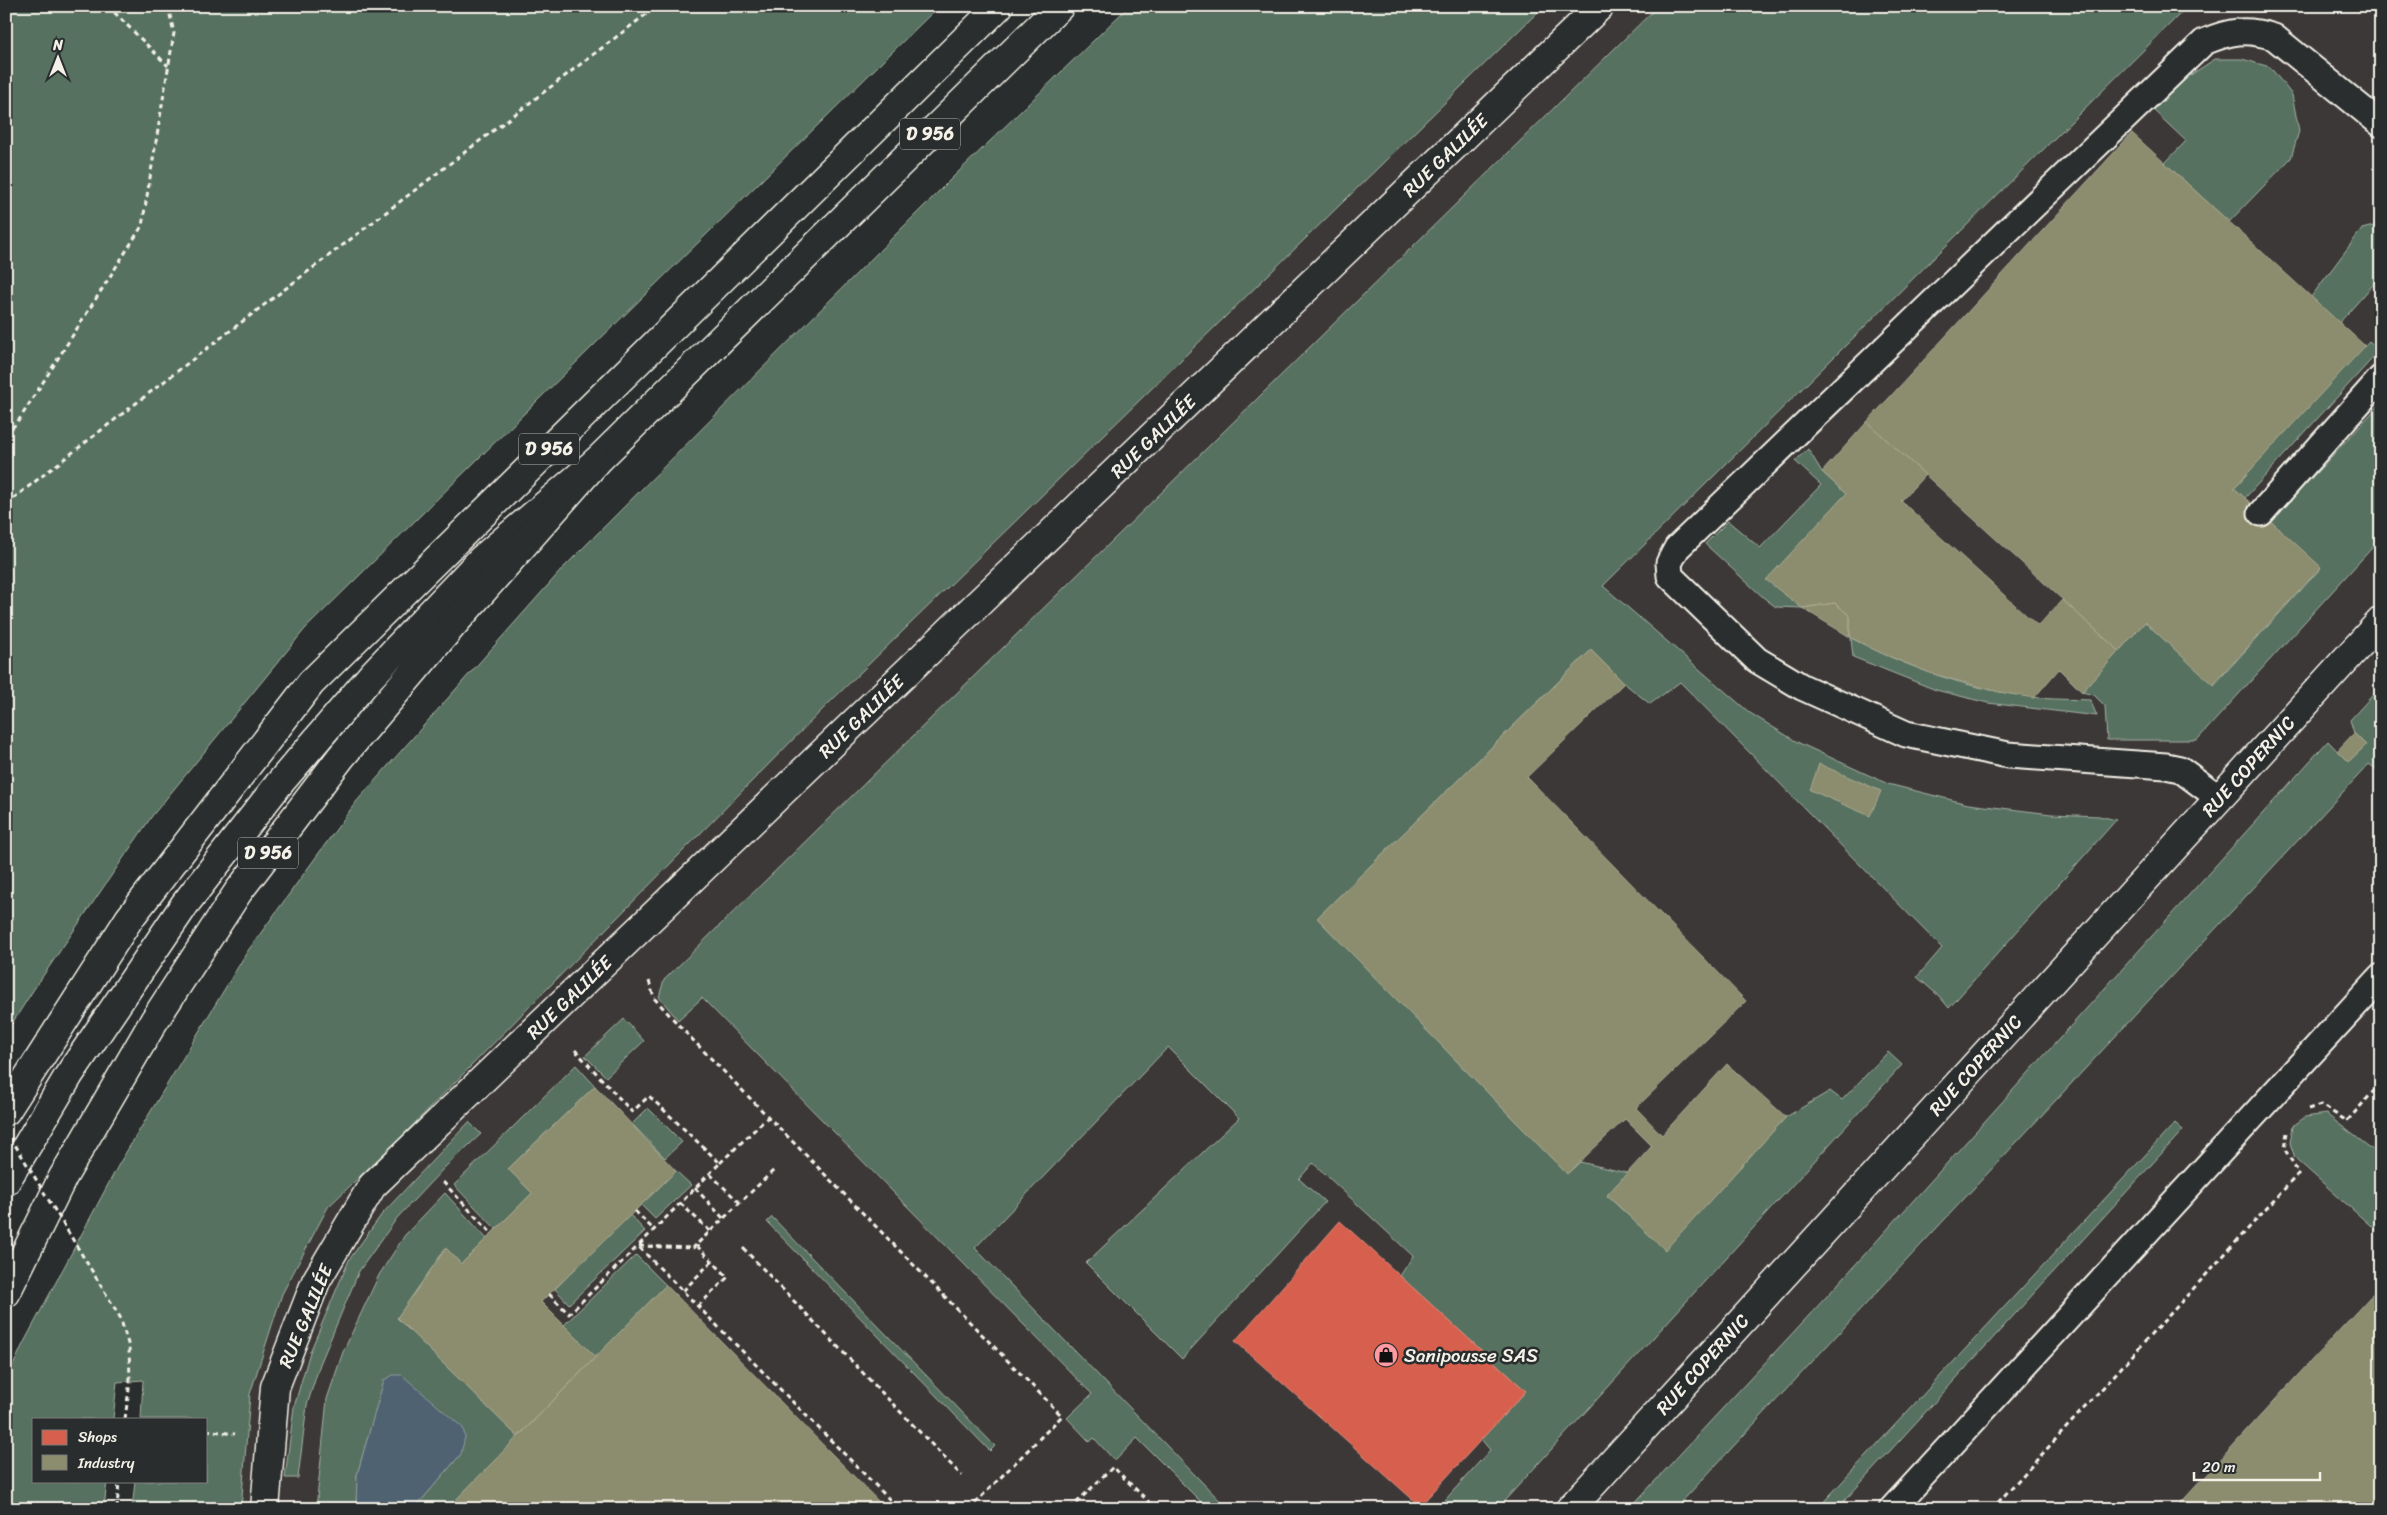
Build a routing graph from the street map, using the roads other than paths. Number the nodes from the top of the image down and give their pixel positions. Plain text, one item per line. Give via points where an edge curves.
1 (999, 6) edge
2 (1060, 6) edge
3 (1600, 6) edge
4 (2381, 124) edge
5 (2381, 378) edge
6 (597, 461) junction
7 (2261, 513) dead end
8 (2381, 621) edge
9 (2219, 798) junction
10 (2381, 977) edge
11 (6, 1111) edge
12 (6, 1181) edge
13 (6, 1293) edge
14 (265, 1509) edge
15 (1570, 1509) edge
16 (1892, 1509) edge

1 - 11 main road, D 956 via 311,683 129,919
2 - 6 main road, D 956
3 - 14 main road, RUE GALILÉE via 372,1186 316,1280 275,1388
4 - 9 lane via 2274,37 2256,32 2228,32 2204,42 1676,548 1669,562 1670,576 1757,660 1811,691 1906,734 2008,755 2180,769
5 - 7 lane
6 - 12 main road, D 956 via 481,560 372,675 278,785 179,912 69,1074
6 - 13 main road, D 956 via 341,757 238,892 154,1021 63,1177
8 - 9 main road, RUE COPERNIC
9 - 15 main road, RUE COPERNIC
10 - 16 lane

